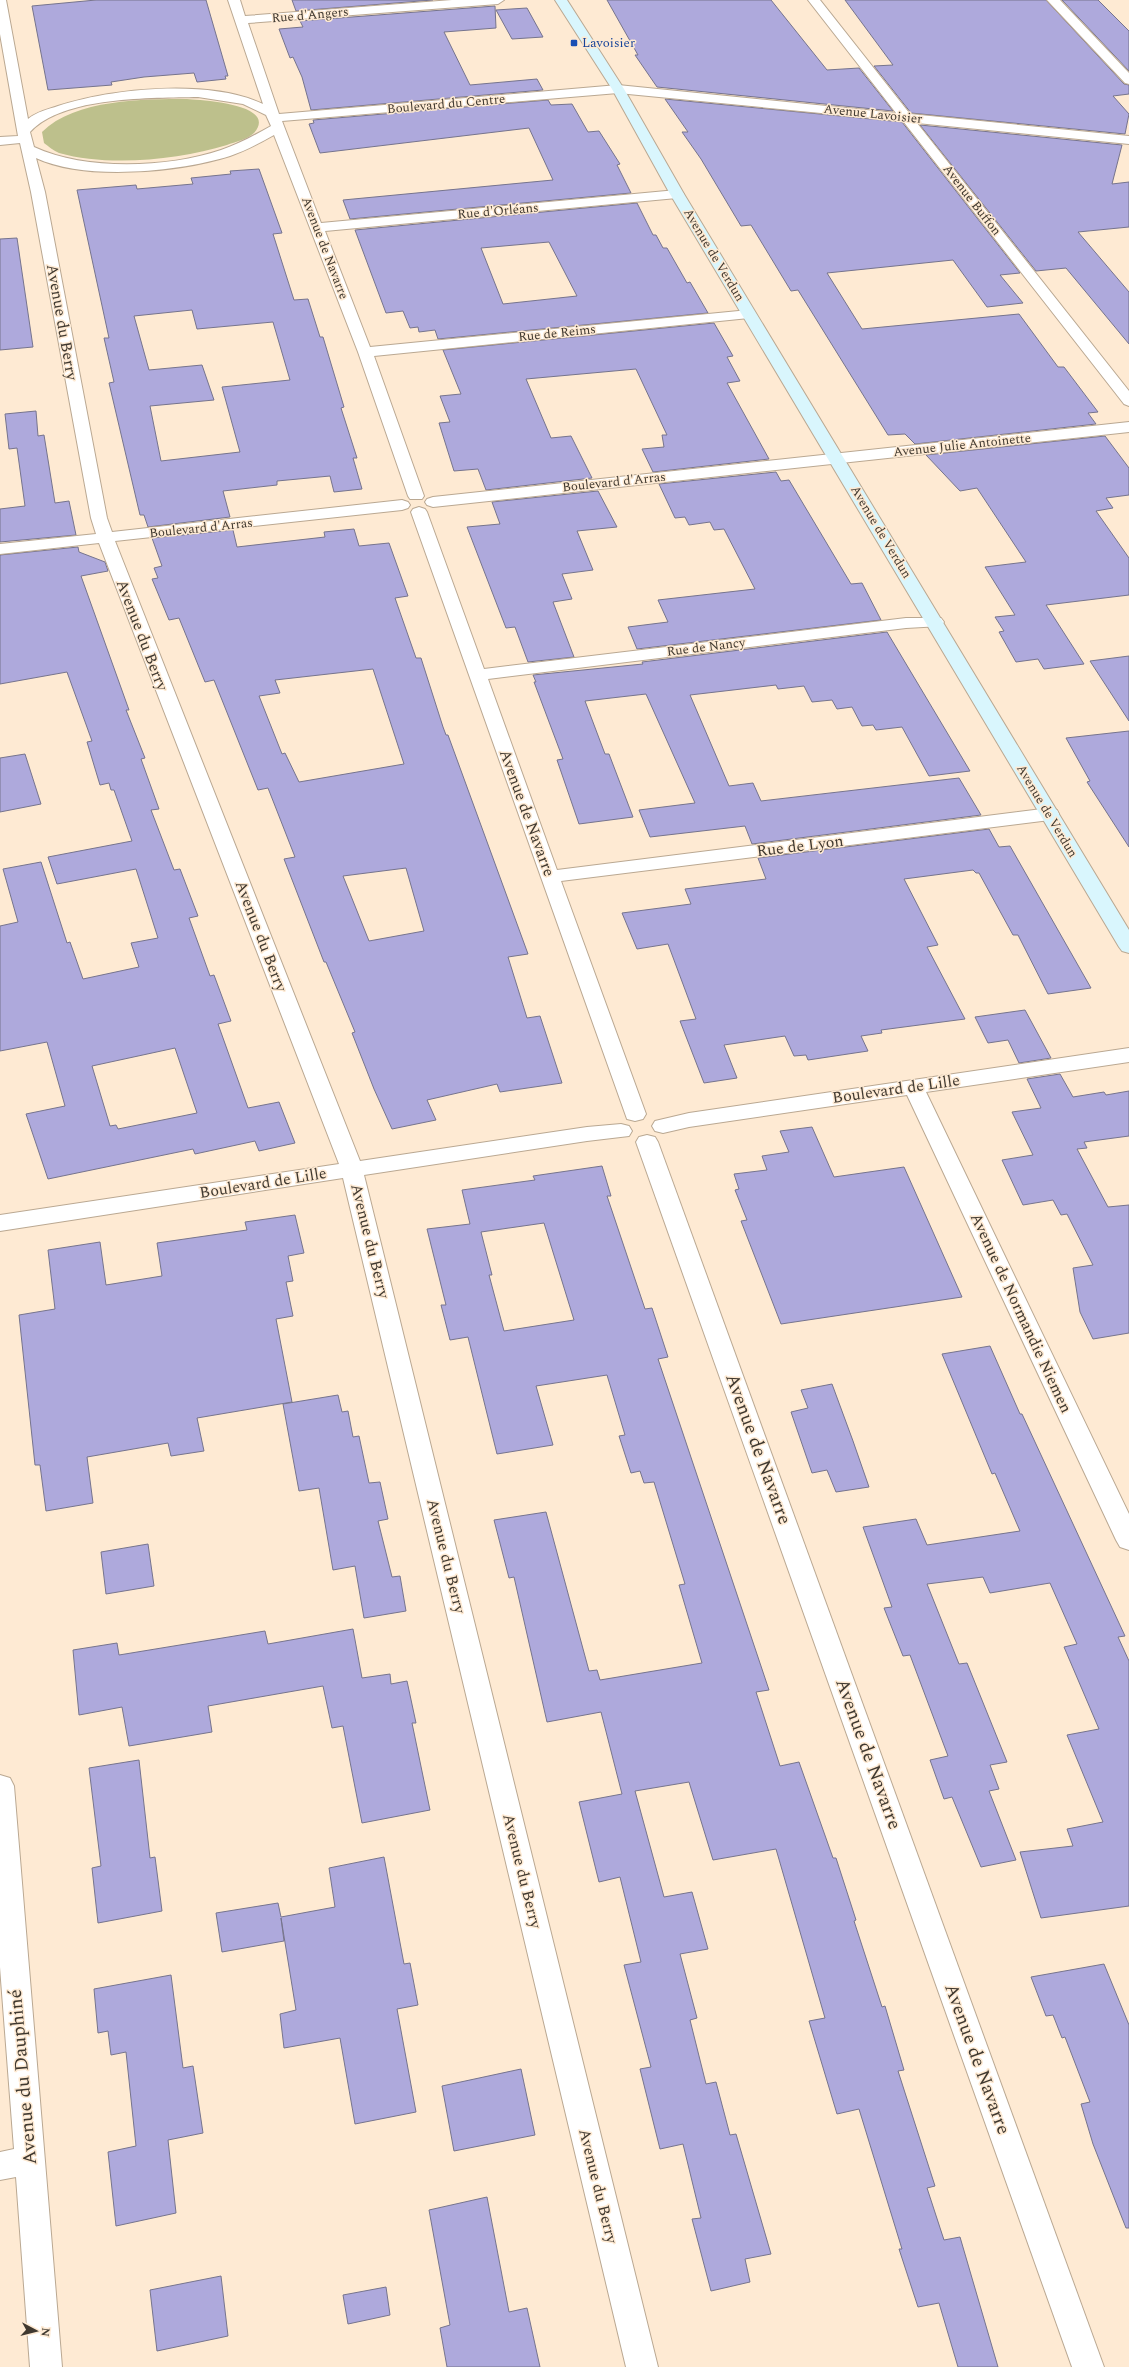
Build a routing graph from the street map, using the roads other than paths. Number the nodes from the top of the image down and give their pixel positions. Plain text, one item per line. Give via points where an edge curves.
1 (0, 0) edge
2 (234, 0) edge
3 (498, 0) edge
4 (561, 0) edge
5 (814, 0) edge
6 (1053, 0) edge
7 (241, 20) junction
8 (1129, 80) edge
9 (618, 89) junction
10 (908, 118) junction
11 (275, 119) junction
12 (25, 140) junction
13 (1129, 140) edge
14 (0, 142) edge
15 (677, 194) junction
16 (318, 227) junction
17 (749, 314) junction
18 (365, 352) junction
19 (1129, 401) edge
20 (1129, 426) edge
21 (837, 459) junction
22 (796, 463) joint
23 (423, 503) junction
24 (106, 538) junction
25 (0, 549) edge
26 (935, 622) junction
27 (477, 675) junction
28 (1050, 814) junction
29 (550, 877) junction
30 (1129, 947) edge
31 (1129, 1055) edge
32 (913, 1086) junction
33 (635, 1114) junction
34 (621, 1131) junction
35 (655, 1134) junction
36 (352, 1169) junction
37 (0, 1223) edge
38 (1129, 1540) edge
39 (0, 1786) edge
40 (30, 2159) junction
41 (0, 2166) edge
42 (46, 2367) edge
43 (642, 2367) edge
44 (1088, 2367) edge

1 - 12 street, Avenue du Berry
2 - 7 street, Avenue de Navarre
3 - 7 street, Rue d'Angers
4 - 9 street, Avenue de Verdun
5 - 10 street, Avenue Buffon
6 - 8 street
7 - 11 street, Avenue de Navarre
9 - 10 street, Avenue Lavoisier
9 - 11 street, Boulevard du Centre
9 - 15 street, Avenue de Verdun
10 - 13 street, Avenue Lavoisier
10 - 19 street, Avenue Buffon
11 - 12 street via 252,143 218,155 185,162 142,166 98,167 52,160
11 - 12 street via 246,101 198,93 124,95 77,104 49,113 34,120
11 - 16 street, Avenue de Navarre
12 - 14 street
12 - 24 street, Avenue du Berry via 38,192 99,518
15 - 16 street, Rue d'Orléans
15 - 17 street, Avenue de Verdun
16 - 18 street, Avenue de Navarre
17 - 18 street, Rue de Reims
17 - 21 street, Avenue de Verdun
18 - 23 street, Avenue de Navarre
20 - 21 street, Avenue Julie Antoinette
21 - 22 street, Avenue Julie Antoinette
21 - 26 street, Avenue de Verdun
22 - 23 street, Boulevard d'Arras
23 - 24 street, Boulevard d'Arras via 406,498 402,505
23 - 27 street, Avenue de Navarre
24 - 25 street, Boulevard d'Arras
24 - 36 street, Avenue du Berry
26 - 27 street, Rue de Nancy via 899,624
26 - 28 street, Avenue de Verdun
27 - 29 street, Avenue de Navarre
28 - 29 street, Rue de Lyon
28 - 30 street, Avenue de Verdun
29 - 33 street, Avenue de Navarre
31 - 32 street, Boulevard de Lille
32 - 35 street, Boulevard de Lille via 689,1120
32 - 38 street, Avenue de Normandie Niemen
33 - 34 street via 622,1123
33 - 35 street via 650,1115 661,1121
34 - 35 street, Boulevard de Lille via 628,1139
34 - 36 street, Boulevard de Lille
35 - 44 street, Avenue de Navarre
36 - 37 street, Boulevard de Lille
36 - 43 street, Avenue du Berry
39 - 40 street, Avenue du Dauphiné
40 - 41 street
40 - 42 street, Avenue du Dauphiné

